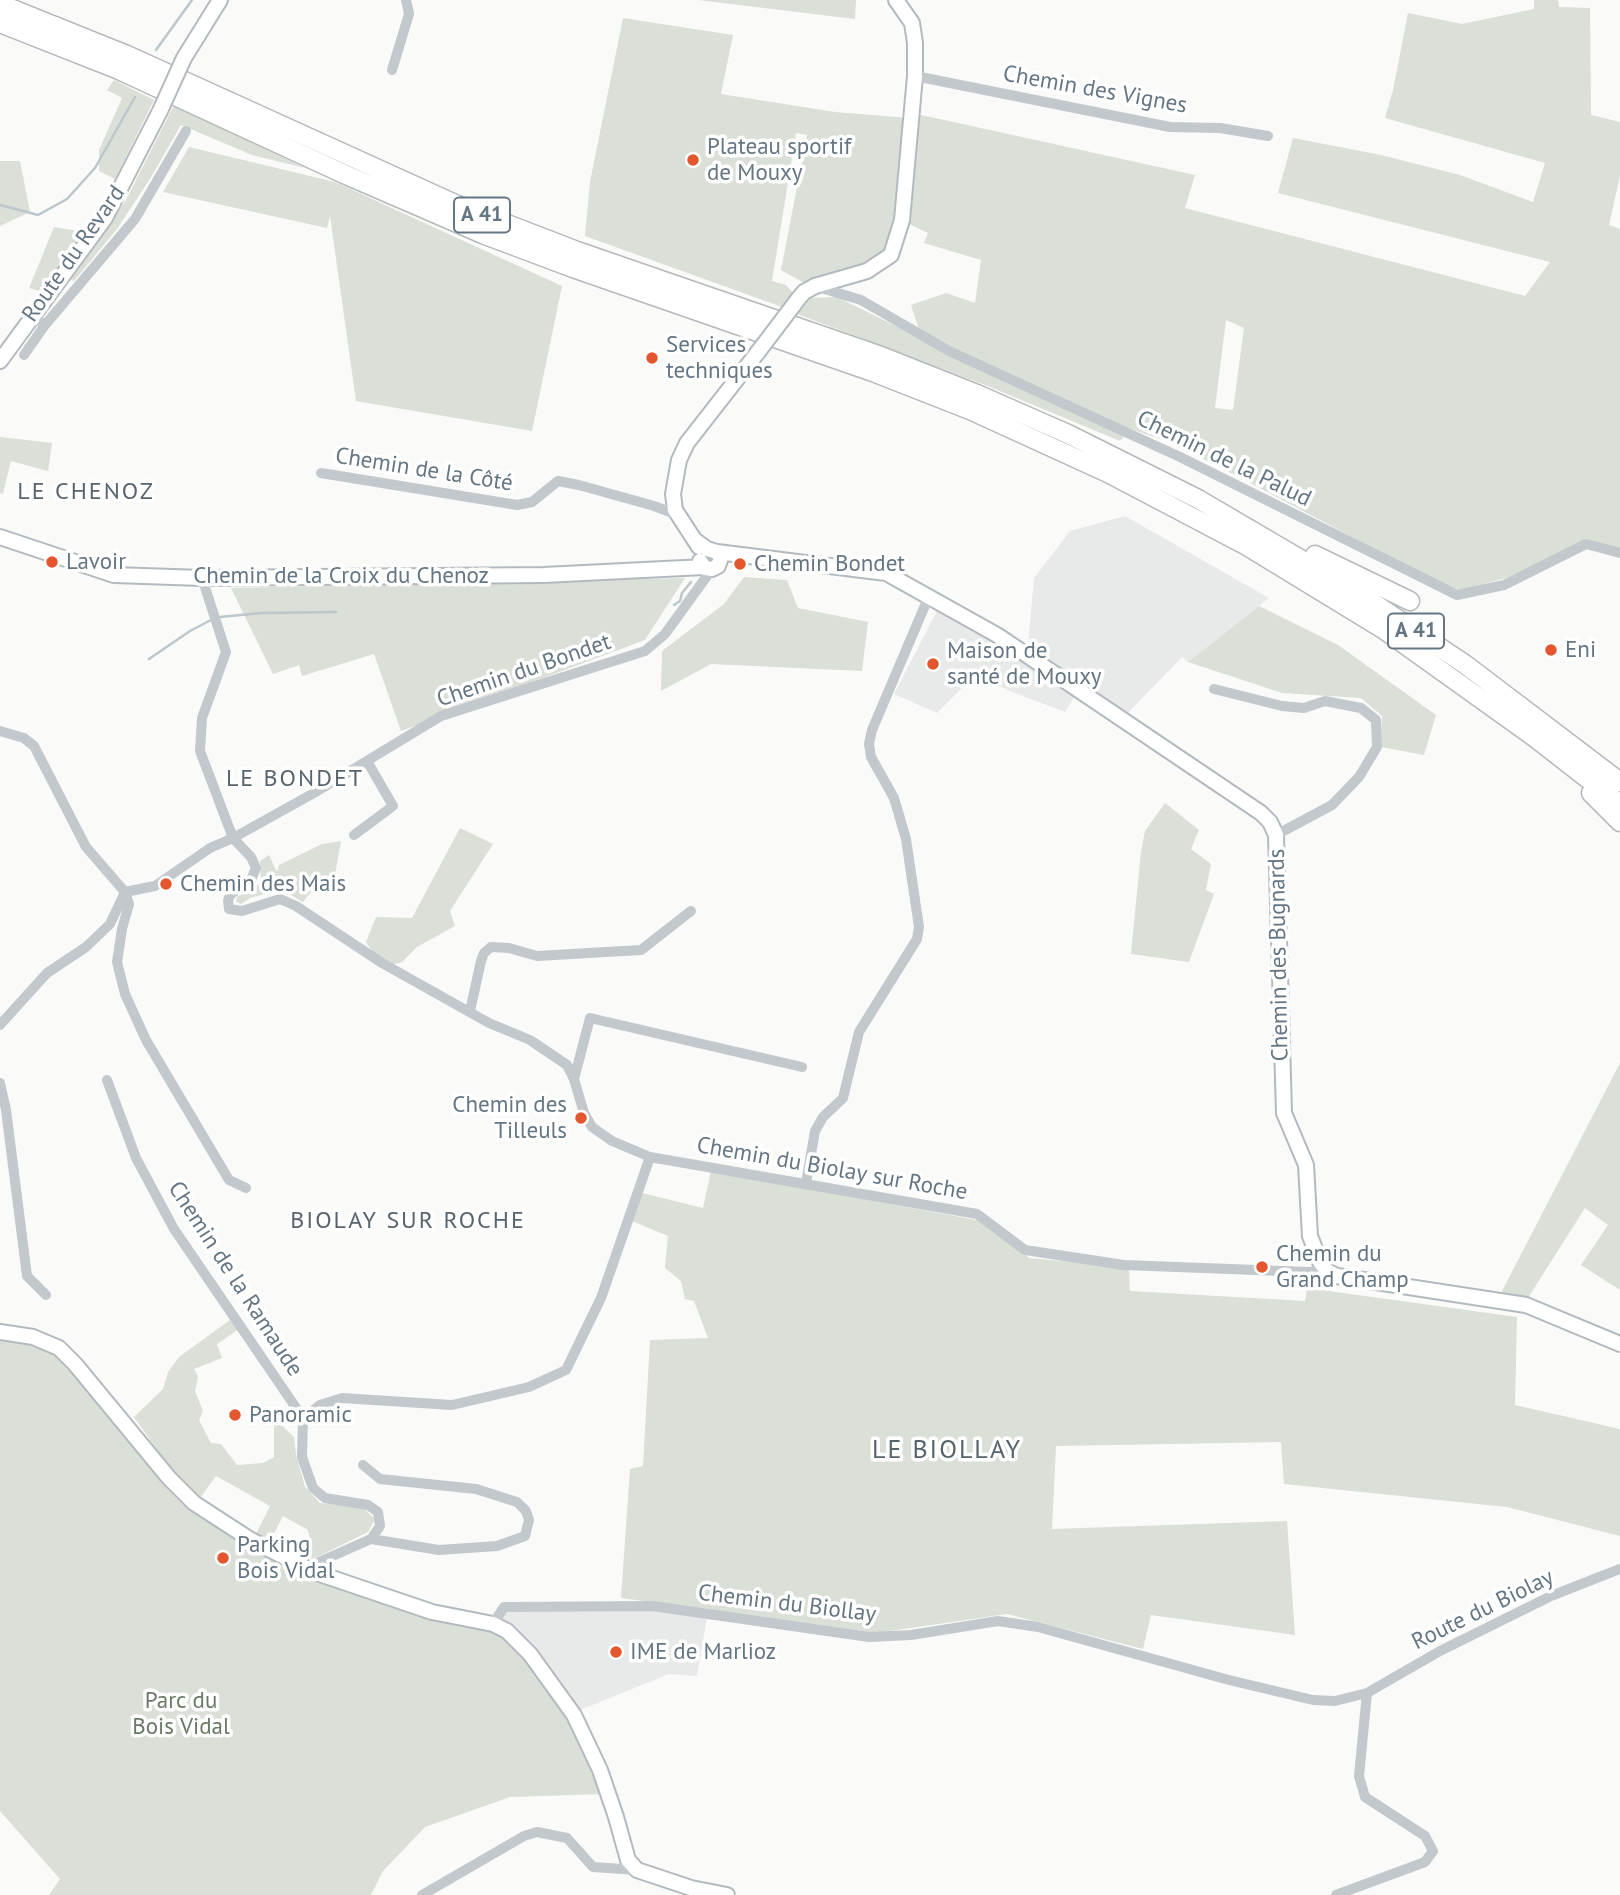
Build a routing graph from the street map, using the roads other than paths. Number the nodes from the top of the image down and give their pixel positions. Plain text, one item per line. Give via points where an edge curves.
1 (211, 0) edge
2 (220, 0) edge
3 (406, 0) edge
4 (896, 0) edge
5 (0, 4) edge
6 (0, 23) edge
7 (184, 58) junction
8 (392, 69) dead end
9 (915, 76) junction
10 (186, 131) dead end
11 (1268, 136) dead end
12 (815, 286) junction
13 (33, 315) junction
14 (44, 325) junction
15 (18, 336) junction
16 (24, 355) dead end
17 (0, 361) edge
18 (0, 373) edge
19 (321, 473) dead end
20 (1198, 499) junction
21 (678, 516) junction
22 (0, 537) edge
23 (1620, 552) edge
24 (705, 559) junction
25 (202, 578) junction
26 (929, 596) junction
27 (1410, 601) dead end
28 (1214, 689) dead end
29 (0, 731) edge
30 (1534, 737) junction
31 (367, 761) junction
32 (1620, 782) edge
33 (1620, 804) edge
34 (1620, 822) edge
35 (354, 835) dead end
36 (1276, 835) junction
37 (233, 838) junction
38 (125, 892) junction
39 (691, 911) dead end
40 (470, 1011) junction
41 (0, 1025) edge
42 (802, 1067) dead end
43 (574, 1079) junction
44 (107, 1080) dead end
45 (0, 1083) edge
46 (650, 1157) junction
47 (806, 1183) junction
48 (246, 1188) dead end
49 (1330, 1271) junction
50 (46, 1295) dead end
51 (0, 1332) edge
52 (1620, 1343) edge
53 (303, 1418) junction
54 (363, 1465) dead end
55 (370, 1538) junction
56 (1620, 1569) edge
57 (313, 1570) junction
58 (495, 1622) junction
59 (1367, 1693) junction
60 (632, 1865) junction
61 (704, 1893) edge
62 (422, 1895) edge
63 (727, 1895) edge
64 (1336, 1895) edge

1 - 7 street, Route du Revard
2 - 7 street, Route du Revard
3 - 8 street via 409,14
4 - 9 street via 912,23
5 - 20 highway, A 41 via 127,55 468,209 977,394
6 - 30 highway, A 41 via 119,70 485,235 873,372 1060,450 1185,512 1294,574 1383,629
7 - 13 street, Route du Revard, bridge via 105,218
9 - 11 street, Chemin des Vignes via 1170,127 1220,128
9 - 12 street via 902,220 891,255 867,271
10 - 14 street via 135,219
12 - 21 street, bridge via 799,298 687,443 674,478
12 - 23 street, Chemin de la Palud via 861,300 949,351 1180,457 1457,595 1504,584 1586,544
13 - 14 street
13 - 15 street, Route du Revard
14 - 16 street
15 - 17 street, Route du Revard
15 - 18 street, Route du Revard
19 - 21 street, Chemin de la Côté via 517,505 532,502 558,481
20 - 27 highway
20 - 32 highway, A 41 via 1408,625
21 - 24 street
22 - 25 street, Chemin de la Croix du Chenoz via 114,575
24 - 25 street, Chemin de la Croix du Chenoz via 544,575
24 - 26 street, Chemin des Bugnards via 735,555 886,573
24 - 31 street, Chemin du Bondet via 699,585 665,634 645,651 441,716
25 - 37 street via 226,652 202,718 200,751
26 - 36 street, Chemin des Bugnards via 997,635 1261,813
26 - 47 street via 869,744 871,757 894,798 906,839 917,939 859,1032 843,1098 815,1131
28 - 36 street via 1293,707 1325,701 1361,708 1376,720 1377,747 1359,777 1332,805
29 - 38 street via 34,746 86,847
30 - 33 highway, A 41
30 - 34 highway
31 - 35 street via 393,806
31 - 37 street, Chemin du Bondet
36 - 49 street, Chemin des Bugnards via 1284,1113 1306,1165 1310,1236
37 - 38 street, Chemin du Bondet via 210,848 155,886
37 - 40 street via 256,868 251,880 230,895 229,909 242,911 281,899 296,905 382,963
38 - 41 street via 110,924 47,973
38 - 48 street via 129,904 117,962 125,994 146,1040 229,1180
39 - 40 street via 641,950 537,957 491,947 481,961
40 - 43 street via 545,1048 567,1065
42 - 43 street via 590,1018
43 - 46 street, Chemin du Biolay sur Roche via 592,1127
44 - 53 street, Chemin de la Ramaude via 136,1158 174,1228
45 - 50 street via 27,1276
46 - 47 street, Chemin du Biolay sur Roche
46 - 53 street via 601,1298 566,1370 529,1387 452,1405 342,1398 320,1405
47 - 49 street, Chemin du Biolay sur Roche via 977,1214 1025,1250 1124,1265
49 - 52 street via 1526,1305
51 - 57 street via 33,1336 59,1348 194,1503 251,1540
53 - 55 street via 302,1457 313,1488 325,1498 368,1505 378,1512 380,1526
54 - 55 street via 380,1479 475,1489 517,1502 529,1520 525,1536 497,1546 439,1550
55 - 57 street
56 - 59 street, Route du Biolay via 1551,1595
57 - 58 street via 432,1612
58 - 59 street, Chemin du Biollay via 504,1607 652,1606 869,1637 998,1621 1038,1627 1313,1700 1335,1701
58 - 60 street via 530,1654 574,1715 600,1770
59 - 64 street via 1360,1776 1365,1797 1425,1836 1433,1851 1425,1862
60 - 61 street via 659,1880
60 - 62 street via 602,1868 589,1864 567,1838 537,1832
61 - 63 street

